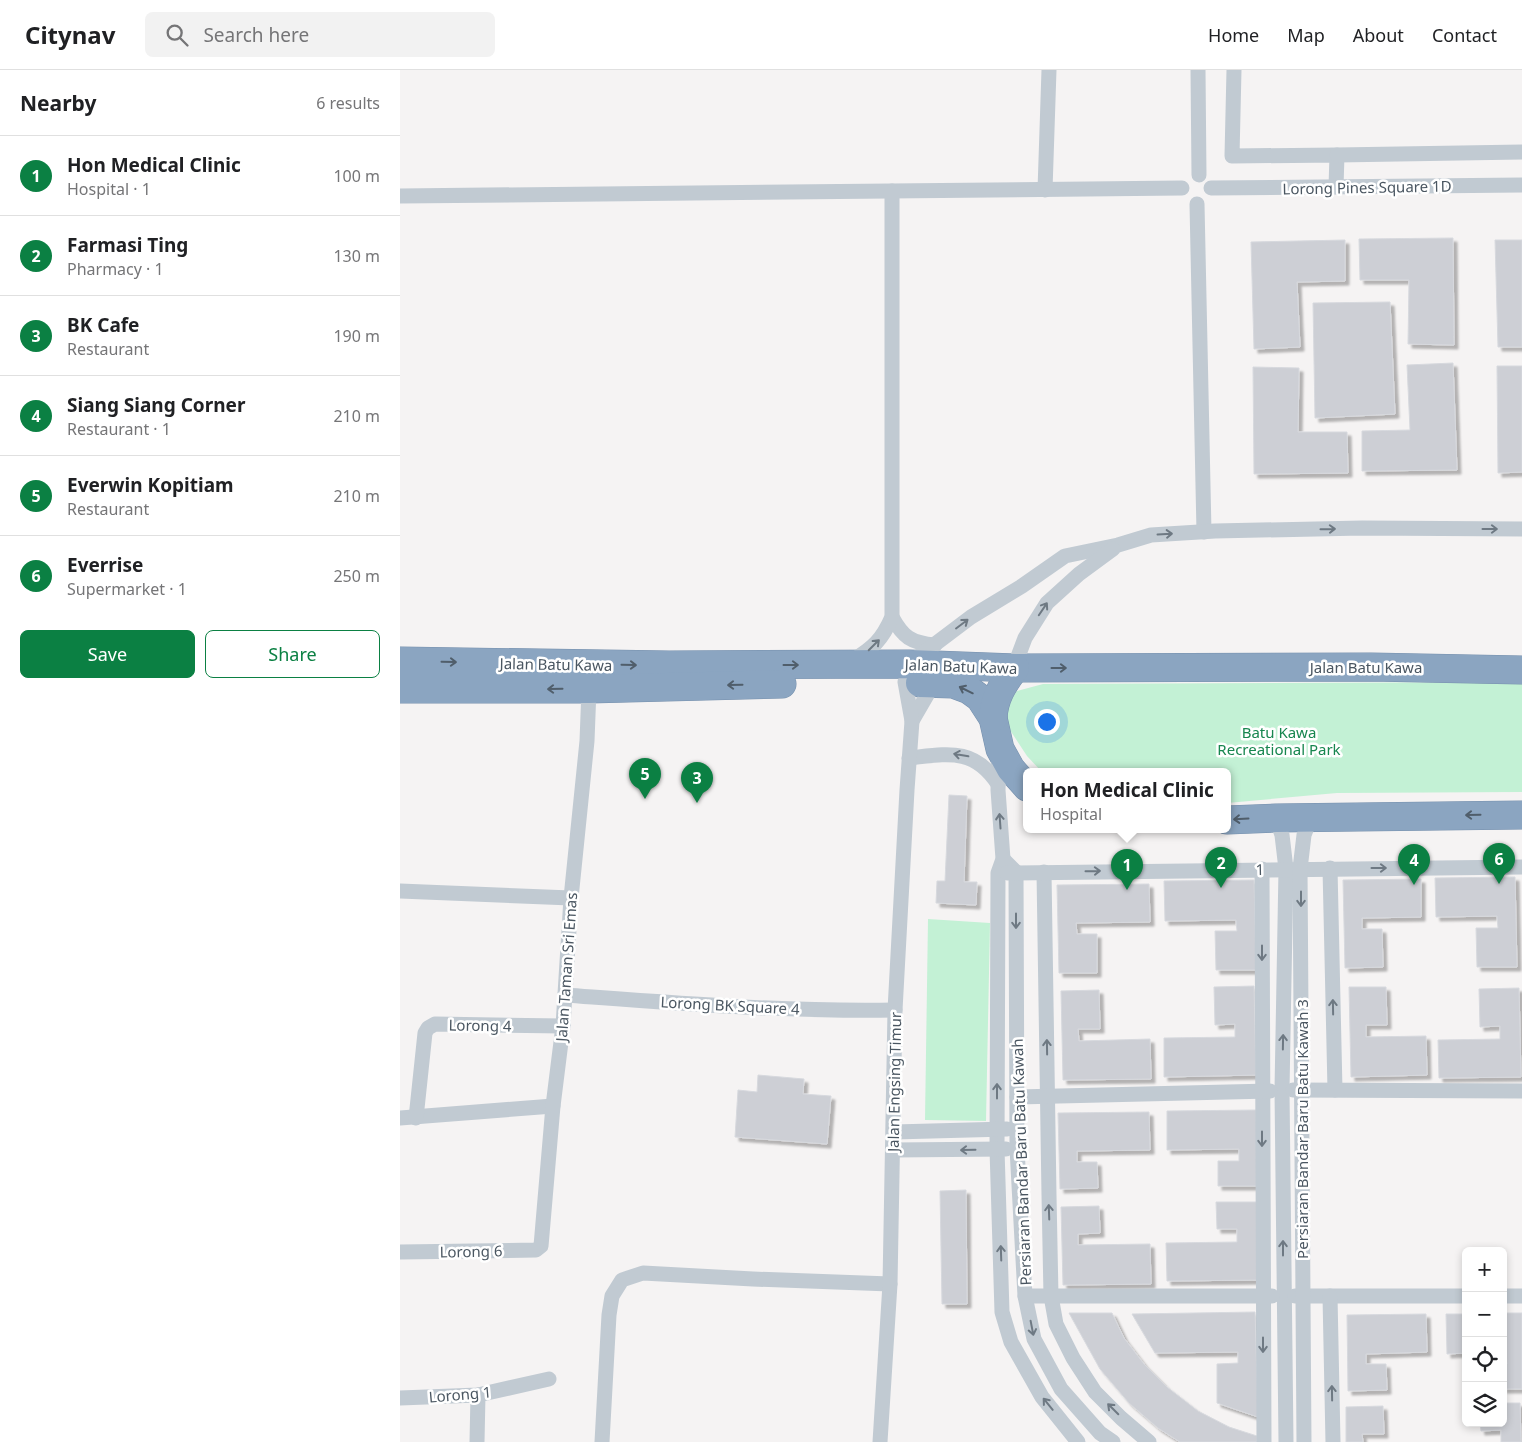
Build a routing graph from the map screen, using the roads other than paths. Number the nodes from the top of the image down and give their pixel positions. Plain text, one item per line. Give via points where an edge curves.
1 (1049, 70) edge
2 (1198, 70) edge
3 (1234, 70) edge
4 (1522, 152) edge
5 (1337, 155) junction
6 (1199, 175) junction
7 (1522, 185) edge
8 (1336, 187) junction
9 (1182, 188) junction
10 (1211, 188) junction
11 (1045, 190) junction
12 (892, 191) junction
13 (400, 196) edge
14 (1197, 204) junction
15 (1522, 528) edge
16 (1204, 532) junction
17 (1118, 546) junction
18 (892, 617) junction
19 (935, 644) junction
20 (400, 662) edge
21 (846, 664) junction
22 (1015, 668) junction
23 (1522, 670) edge
24 (907, 673) junction
25 (934, 683) junction
26 (589, 688) junction
27 (400, 689) edge
28 (993, 718) junction
29 (912, 721) junction
30 (1000, 749) junction
31 (909, 758) junction
32 (1023, 782) edge
33 (998, 784) junction
34 (1522, 815) edge
35 (1311, 817) junction
36 (1276, 818) junction
37 (1231, 820) edge
38 (1000, 866) junction
39 (1522, 867) edge
40 (1330, 868) junction
41 (1262, 869) junction
42 (1293, 869) junction
43 (1016, 872) junction
44 (1044, 872) junction
45 (400, 891) edge
46 (571, 898) junction
47 (565, 994) junction
48 (895, 1010) junction
49 (563, 1026) junction
50 (1282, 1090) junction
51 (1302, 1090) junction
52 (1334, 1090) junction
53 (1262, 1091) junction
54 (1522, 1091) edge
55 (1047, 1096) junction
56 (1017, 1097) junction
57 (554, 1106) junction
58 (400, 1118) edge
59 (416, 1118) junction
60 (997, 1129) junction
61 (1017, 1129) junction
62 (894, 1132) junction
63 (1017, 1148) junction
64 (997, 1149) junction
65 (893, 1150) junction
66 (541, 1246) joint
67 (400, 1252) edge
68 (890, 1284) junction
69 (1025, 1296) junction
70 (1051, 1296) junction
71 (1263, 1296) junction
72 (1284, 1296) junction
73 (1303, 1296) junction
74 (1330, 1296) junction
75 (1462, 1296) edge
76 (1507, 1296) edge
77 (1522, 1296) edge
78 (549, 1379) dead end
79 (478, 1395) junction
80 (400, 1398) edge
81 (477, 1442) edge
82 (602, 1442) edge
83 (880, 1442) edge
84 (1078, 1442) edge
85 (1113, 1442) edge
86 (1149, 1442) edge
87 (1264, 1442) edge
88 (1286, 1442) edge
89 (1304, 1442) edge
90 (1333, 1442) edge

1 - 11 street
2 - 6 street
3 - 5 street via 1232,156
4 - 5 street
5 - 8 street
6 - 9 street via 1186,179
6 - 10 street via 1208,180
7 - 8 street, Lorong Pines Square 1D
8 - 10 street, Lorong Pines Square 1D
9 - 11 street
9 - 14 street via 1184,198
10 - 14 street via 1209,197
11 - 12 street
12 - 13 street
12 - 18 street
14 - 16 street
16 -> 15 street
17 -> 16 street via 1151,535
19 -> 17 street via 1065,556
22 -> 17 street via 1025,638 1047,603 1079,574
18 - 19 street via 900,632 913,641
21 -> 18 street via 870,649 884,634
19 - 24 street
20 -> 21 highway, Jalan Batu Kawa via 669,666
21 - 24 highway, Jalan Batu Kawa
22 -> 23 highway, Jalan Batu Kawa
22 - 24 highway, Jalan Batu Kawa
22 - 28 highway via 999,690
24 - 25 highway, Jalan Batu Kawa
24 -> 26 highway, Jalan Batu Kawa
24 - 29 street, Jalan Engsing Timur
28 -> 25 highway, Jalan Batu Kawa via 980,698 969,690 953,684
25 - 29 street, Jalan Engsing Timur
26 -> 27 highway, Jalan Batu Kawa
26 - 46 street, Jalan Taman Sri Emas
28 - 30 highway, Jalan Batu Kawa
29 - 31 street, Jalan Engsing Timur
30 - 32 highway, Jalan Batu Kawa
30 - 33 street, Persiaran Bandar Baru Batu Kawah
33 -> 31 street via 991,772 970,757 955,754
31 - 48 street, Jalan Engsing Timur
38 -> 33 street, Persiaran Bandar Baru Batu Kawah
34 -> 35 highway
35 - 36 highway
35 - 42 street, Persiaran Bandar Baru Batu Kawah 3
36 -> 37 highway
36 - 42 street, Persiaran Bandar Baru Batu Kawah 3
38 - 43 street, 1
60 -> 38 street, Persiaran Bandar Baru Batu Kawah
40 -> 39 street, 1
40 - 42 street, 1
52 -> 40 street
41 - 42 street, 1
44 -> 41 street, 1
41 -> 53 street
50 -> 42 street, Persiaran Bandar Baru Batu Kawah 3
42 -> 51 street, Persiaran Bandar Baru Batu Kawah 3
43 - 44 street, 1
43 -> 56 street, Persiaran Bandar Baru Batu Kawah
55 -> 44 street
45 - 46 street
46 - 47 street, Jalan Taman Sri Emas
47 - 48 street, Lorong BK Square 4 via 724,1006
47 - 49 street, Jalan Taman Sri Emas
48 - 62 street, Jalan Engsing Timur
49 - 57 street, Jalan Taman Sri Emas
49 - 59 street, Lorong 4 via 435,1024 428,1028
50 - 51 street
50 - 53 street
72 -> 50 street, Persiaran Bandar Baru Batu Kawah 3
51 - 52 street
51 - 73 street, Persiaran Bandar Baru Batu Kawah 3
52 - 54 street
53 - 55 street
53 -> 71 street
55 - 56 street
70 -> 55 street
56 - 61 street, Persiaran Bandar Baru Batu Kawah
57 - 59 street
57 - 66 street, Jalan Taman Sri Emas
58 - 59 street
60 - 61 street
60 - 62 street
60 - 64 street, Persiaran Bandar Baru Batu Kawah
61 - 63 street, Persiaran Bandar Baru Batu Kawah
62 - 65 street, Jalan Engsing Timur
63 - 64 street
63 - 69 street, Persiaran Bandar Baru Batu Kawah
64 -> 65 street
84 -> 64 street, Persiaran Bandar Baru Batu Kawah via 1042,1397 1011,1342 1002,1312
65 - 68 street, Jalan Engsing Timur
66 - 67 street, Lorong 6 via 536,1250
68 - 82 street via 643,1272 622,1280 612,1296 609,1315
68 - 83 street, Jalan Engsing Timur
69 - 70 street
69 -> 85 street, Persiaran Bandar Baru Batu Kawah via 1034,1339 1061,1389 1100,1433
70 - 71 street
86 -> 70 street via 1095,1392 1056,1324
71 - 72 street
71 -> 87 street
72 - 73 street
72 - 88 street, Persiaran Bandar Baru Batu Kawah 3
73 - 74 street
73 - 89 street, Persiaran Bandar Baru Batu Kawah 3
74 - 75 street
90 -> 74 street
76 - 77 street
78 - 79 street, Lorong 1
79 - 80 street, Lorong 1
79 - 81 street

